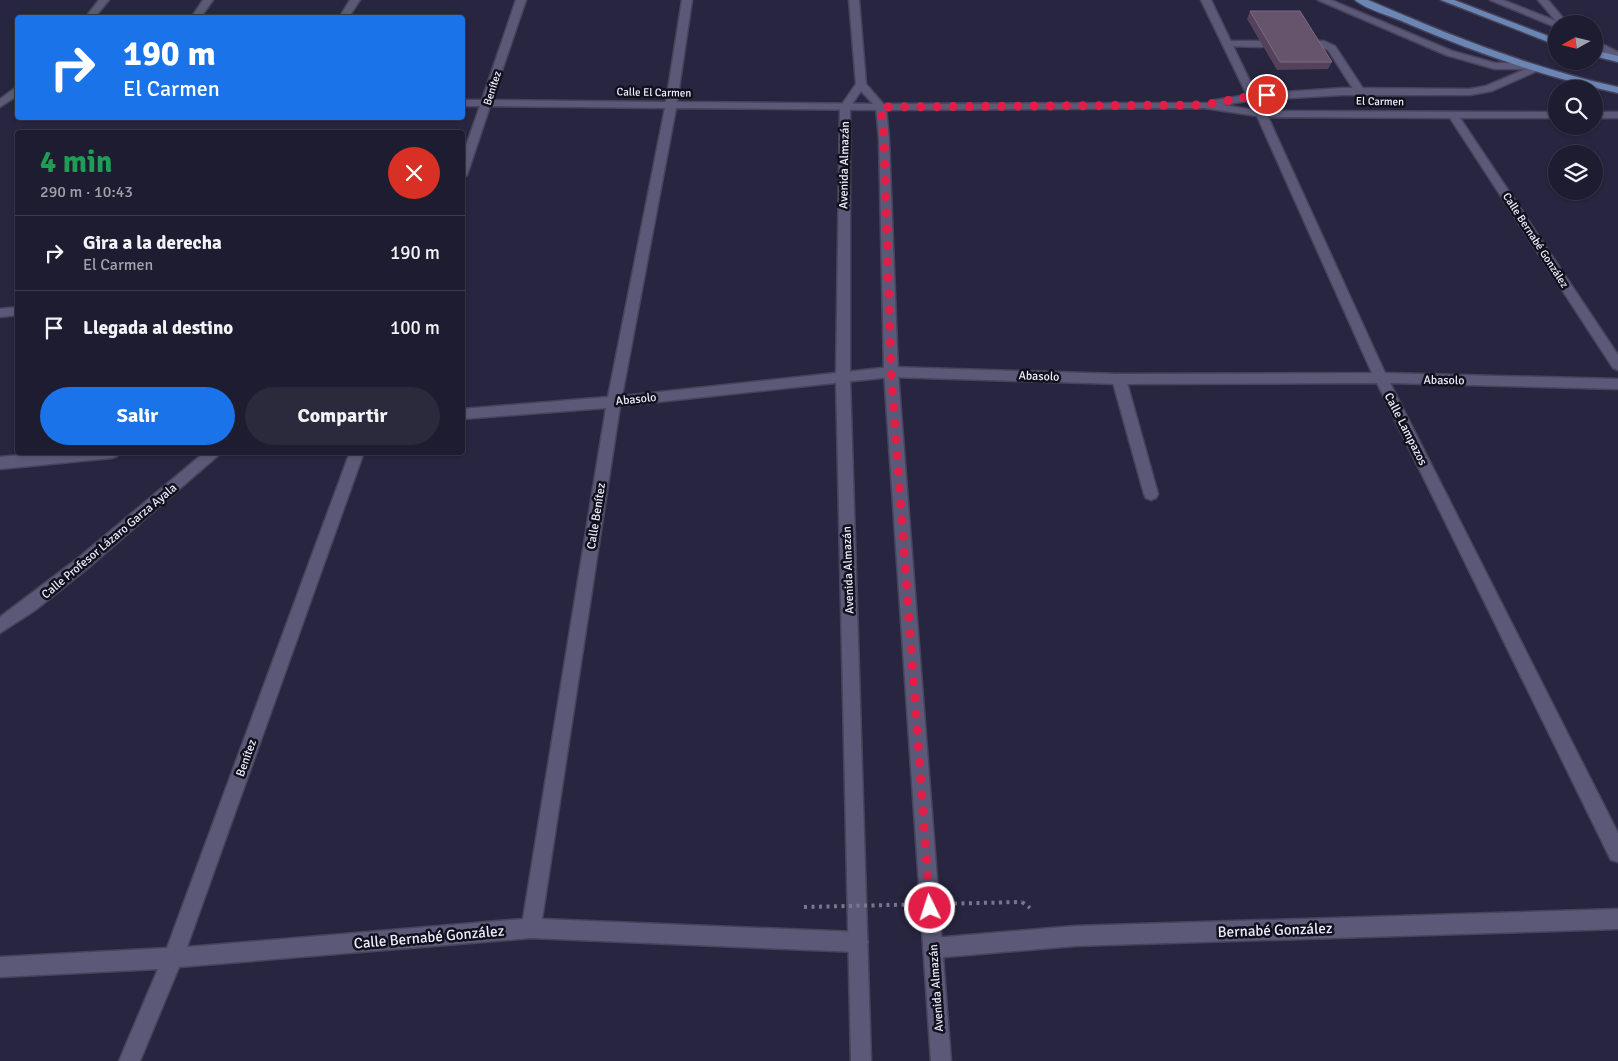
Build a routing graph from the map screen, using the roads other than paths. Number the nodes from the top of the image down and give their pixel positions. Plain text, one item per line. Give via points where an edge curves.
1 (104, 0) edge
2 (208, 0) edge
3 (355, 0) edge
4 (520, 0) edge
5 (687, 0) edge
6 (854, 0) edge
7 (1206, 0) edge
8 (1322, 0) edge
9 (1361, 0) edge
10 (1446, 0) edge
11 (1495, 0) edge
12 (1543, 0) edge
13 (92, 15) edge
14 (197, 15) edge
15 (345, 15) edge
16 (1556, 15) edge
17 (1548, 21) edge
18 (1548, 39) edge
19 (1227, 44) junction
20 (1262, 44) edge
21 (1312, 44) edge
22 (1603, 49) edge
23 (1603, 54) edge
24 (1618, 58) edge
25 (1530, 67) junction
26 (861, 84) junction
27 (1618, 90) edge
28 (15, 92) edge
29 (1361, 92) junction
30 (1252, 96) junction
31 (465, 103) edge
32 (487, 103) junction
33 (15, 104) edge
34 (0, 105) edge
35 (671, 105) junction
36 (1204, 105) junction
37 (845, 107) junction
38 (881, 107) junction
39 (1261, 114) junction
40 (1453, 115) junction
41 (1548, 115) edge
42 (1603, 115) edge
43 (1618, 115) edge
44 (466, 151) edge
45 (15, 311) edge
46 (0, 313) edge
47 (1618, 365) edge
48 (891, 372) junction
49 (843, 378) junction
50 (1381, 378) junction
51 (1119, 379) junction
52 (1618, 384) edge
53 (614, 402) junction
54 (465, 414) edge
55 (81, 455) edge
56 (211, 455) edge
57 (356, 455) edge
58 (0, 463) edge
59 (1150, 494) dead end
60 (0, 626) edge
61 (1618, 854) edge
62 (1618, 919) edge
63 (531, 928) junction
64 (858, 942) junction
65 (933, 948) junction
66 (173, 958) junction
67 (0, 967) edge
68 (129, 1061) edge
69 (861, 1061) edge
70 (941, 1061) edge

1 - 13 street
2 - 14 street
3 - 15 street
4 - 32 street, Benítez
5 - 35 street, Calle Benítez
6 - 26 street
7 - 19 street, Calle Lampazos
8 - 25 street via 1449,53 1495,66
9 - 25 main road via 1414,24
10 - 18 main road
11 - 17 street
12 - 16 street
19 - 20 street
19 - 30 street, Calle Lampazos
21 - 29 street via 1332,48
22 - 24 street
23 - 24 main road
25 - 27 main road via 1569,80
25 - 29 street, El Carmen via 1488,89 1470,92
26 - 37 street, Avenida Almazán
26 - 38 street
28 - 34 street
29 - 30 street, El Carmen
30 - 36 street, El Carmen
30 - 39 street, Calle Lampazos
31 - 32 street, Calle El Carmen
32 - 35 street, Calle El Carmen
32 - 44 street, Benítez
33 - 34 street
35 - 37 street, Calle El Carmen
35 - 53 street, Calle Benítez
36 - 38 street, El Carmen
36 - 39 street, El Carmen
37 - 38 street, Calle El Carmen
37 - 49 street, Avenida Almazán
38 - 48 street, Avenida Almazán
39 - 40 street, El Carmen
39 - 50 street, Calle Lampazos
40 - 41 street, El Carmen
40 - 47 street, Calle Bernabé González
42 - 43 street
45 - 46 street
48 - 49 street, Abasolo
48 - 51 street, Abasolo
48 - 65 street, Avenida Almazán
49 - 53 street, Abasolo
49 - 64 street, Avenida Almazán
50 - 51 street, Abasolo
50 - 52 street, Abasolo
50 - 61 street, Calle Lampazos
51 - 59 street
53 - 54 street, Abasolo
53 - 63 street, Calle Benítez
55 - 58 street
56 - 60 street, Calle Profesor Lázaro Garza Ayala via 80,566
57 - 66 street, Benítez
62 - 65 street, Bernabé González via 1075,936
63 - 64 street, Calle Bernabé González
63 - 66 street, Calle Bernabé González
64 - 69 street, Avenida Almazán
65 - 70 street, Avenida Almazán
66 - 67 street, Calle Bernabé González
66 - 68 street, Benítez

